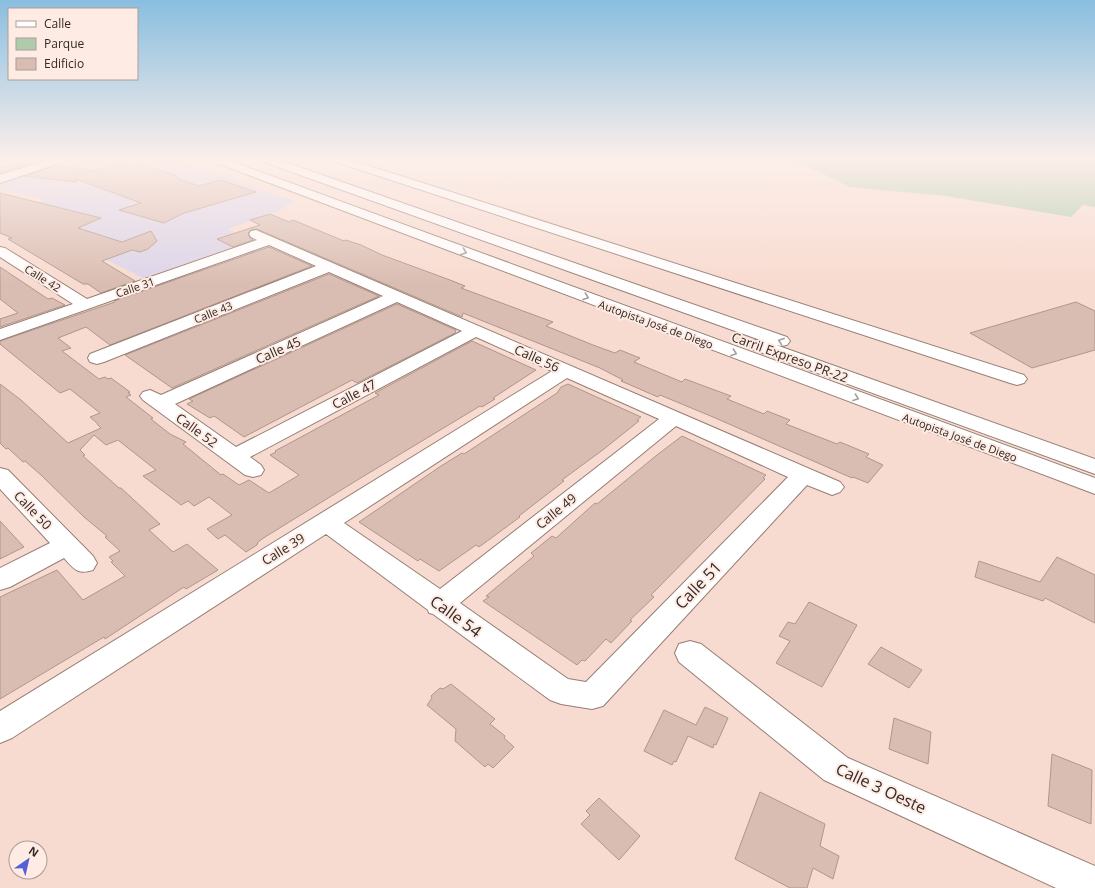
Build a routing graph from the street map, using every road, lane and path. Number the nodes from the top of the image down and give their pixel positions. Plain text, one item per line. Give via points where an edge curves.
1 (329, 201) edge
2 (356, 201) edge
3 (365, 201) edge
4 (386, 201) edge
5 (468, 201) edge
6 (263, 237) joint
7 (463, 238) junction
8 (0, 251) edge
9 (329, 266) junction
10 (397, 296) junction
11 (86, 305) junction
12 (474, 330) junction
13 (0, 335) edge
14 (97, 358) dead end
15 (566, 371) junction
16 (1017, 379) dead end
17 (154, 399) joint
18 (673, 418) junction
19 (1095, 451) edge
20 (234, 457) junction
21 (1095, 467) edge
22 (253, 470) dead end
23 (0, 475) edge
24 (803, 475) junction
25 (1095, 486) edge
26 (832, 488) dead end
27 (326, 522) junction
28 (0, 580) edge
29 (439, 605) junction
30 (690, 653) dead end
31 (592, 696) joint
32 (0, 728) edge
33 (1095, 886) edge

1 -> 25 main road, Autopista José de Diego
2 - 7 main road, Carril Expreso PR-22
3 - 7 main road, Carril Expreso PR-22
19 -> 4 main road, Autopista José de Diego
5 - 16 main road
6 - 9 main road, Calle 56
6 - 11 main road, Calle 31
7 - 21 main road, Carril Expreso PR-22
8 - 11 main road, Calle 42
9 - 10 main road, Calle 56
9 - 14 main road, Calle 43
10 - 12 main road, Calle 56
10 - 17 main road, Calle 45
11 - 13 main road, Calle 31
12 - 15 main road, Calle 56
12 - 20 main road, Calle 47
15 - 18 main road, Calle 56
15 - 27 main road, Calle 39
17 - 20 main road, Calle 52
18 - 24 main road, Calle 56
18 - 29 main road, Calle 49
20 - 22 main road, Calle 52
23 - 28 main road, Calle 50 via 75,554
24 - 26 main road, Calle 56
24 - 31 main road, Calle 51
27 - 29 main road, Calle 54
27 - 32 main road, Calle 39
29 - 31 main road, Calle 54 via 561,691
30 - 33 main road, Calle 3 Oeste via 836,769

